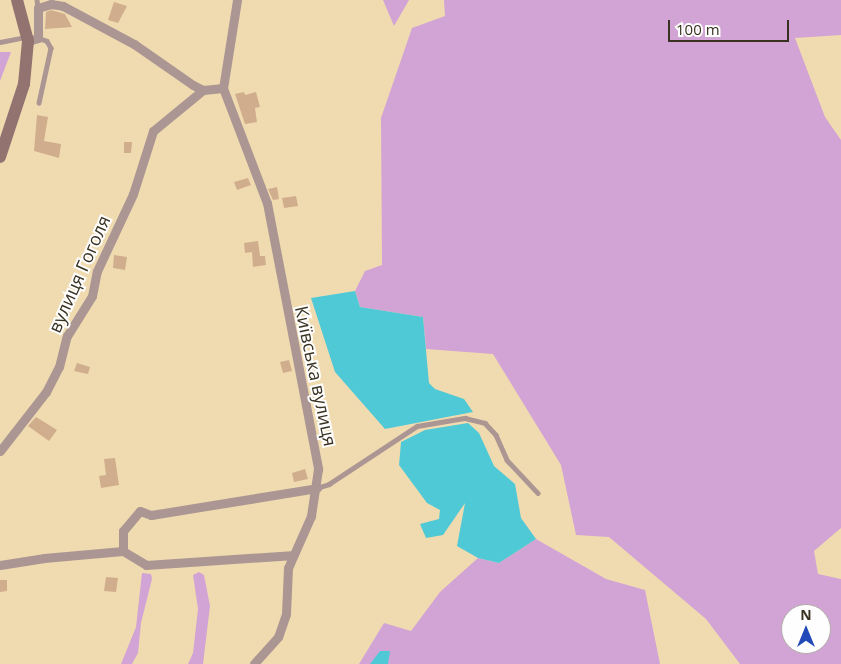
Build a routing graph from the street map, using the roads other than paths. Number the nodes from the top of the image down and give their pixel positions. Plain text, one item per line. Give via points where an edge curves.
1 (17, 0) edge
2 (237, 0) edge
3 (38, 4) edge
4 (31, 39) junction
5 (0, 42) edge
6 (223, 88) junction
7 (203, 90) junction
8 (39, 103) dead end
9 (0, 157) edge
10 (0, 451) edge
11 (317, 488) junction
12 (538, 493) dead end
13 (123, 551) junction
14 (291, 555) junction
15 (0, 565) edge
16 (254, 664) edge

1 - 4 street
2 - 6 street, Київська вулиця
3 - 4 street
3 - 7 street via 62,6 134,44
4 - 5 lane
4 - 8 lane via 47,41 51,48
4 - 9 street via 24,84
6 - 7 street
6 - 11 street, Київська вулиця via 267,203 311,429 318,469
7 - 10 street, вулиця Гоголя via 153,130 133,194 97,271 92,296 68,336 59,367 46,392
11 - 12 lane via 341,477 417,426 466,418 485,423 496,435 507,460
11 - 13 street via 152,515 140,511 123,531
11 - 14 street, Київська вулиця via 311,516
13 - 14 street via 146,565
13 - 15 street
14 - 16 street, Київська вулиця via 286,614 278,637

